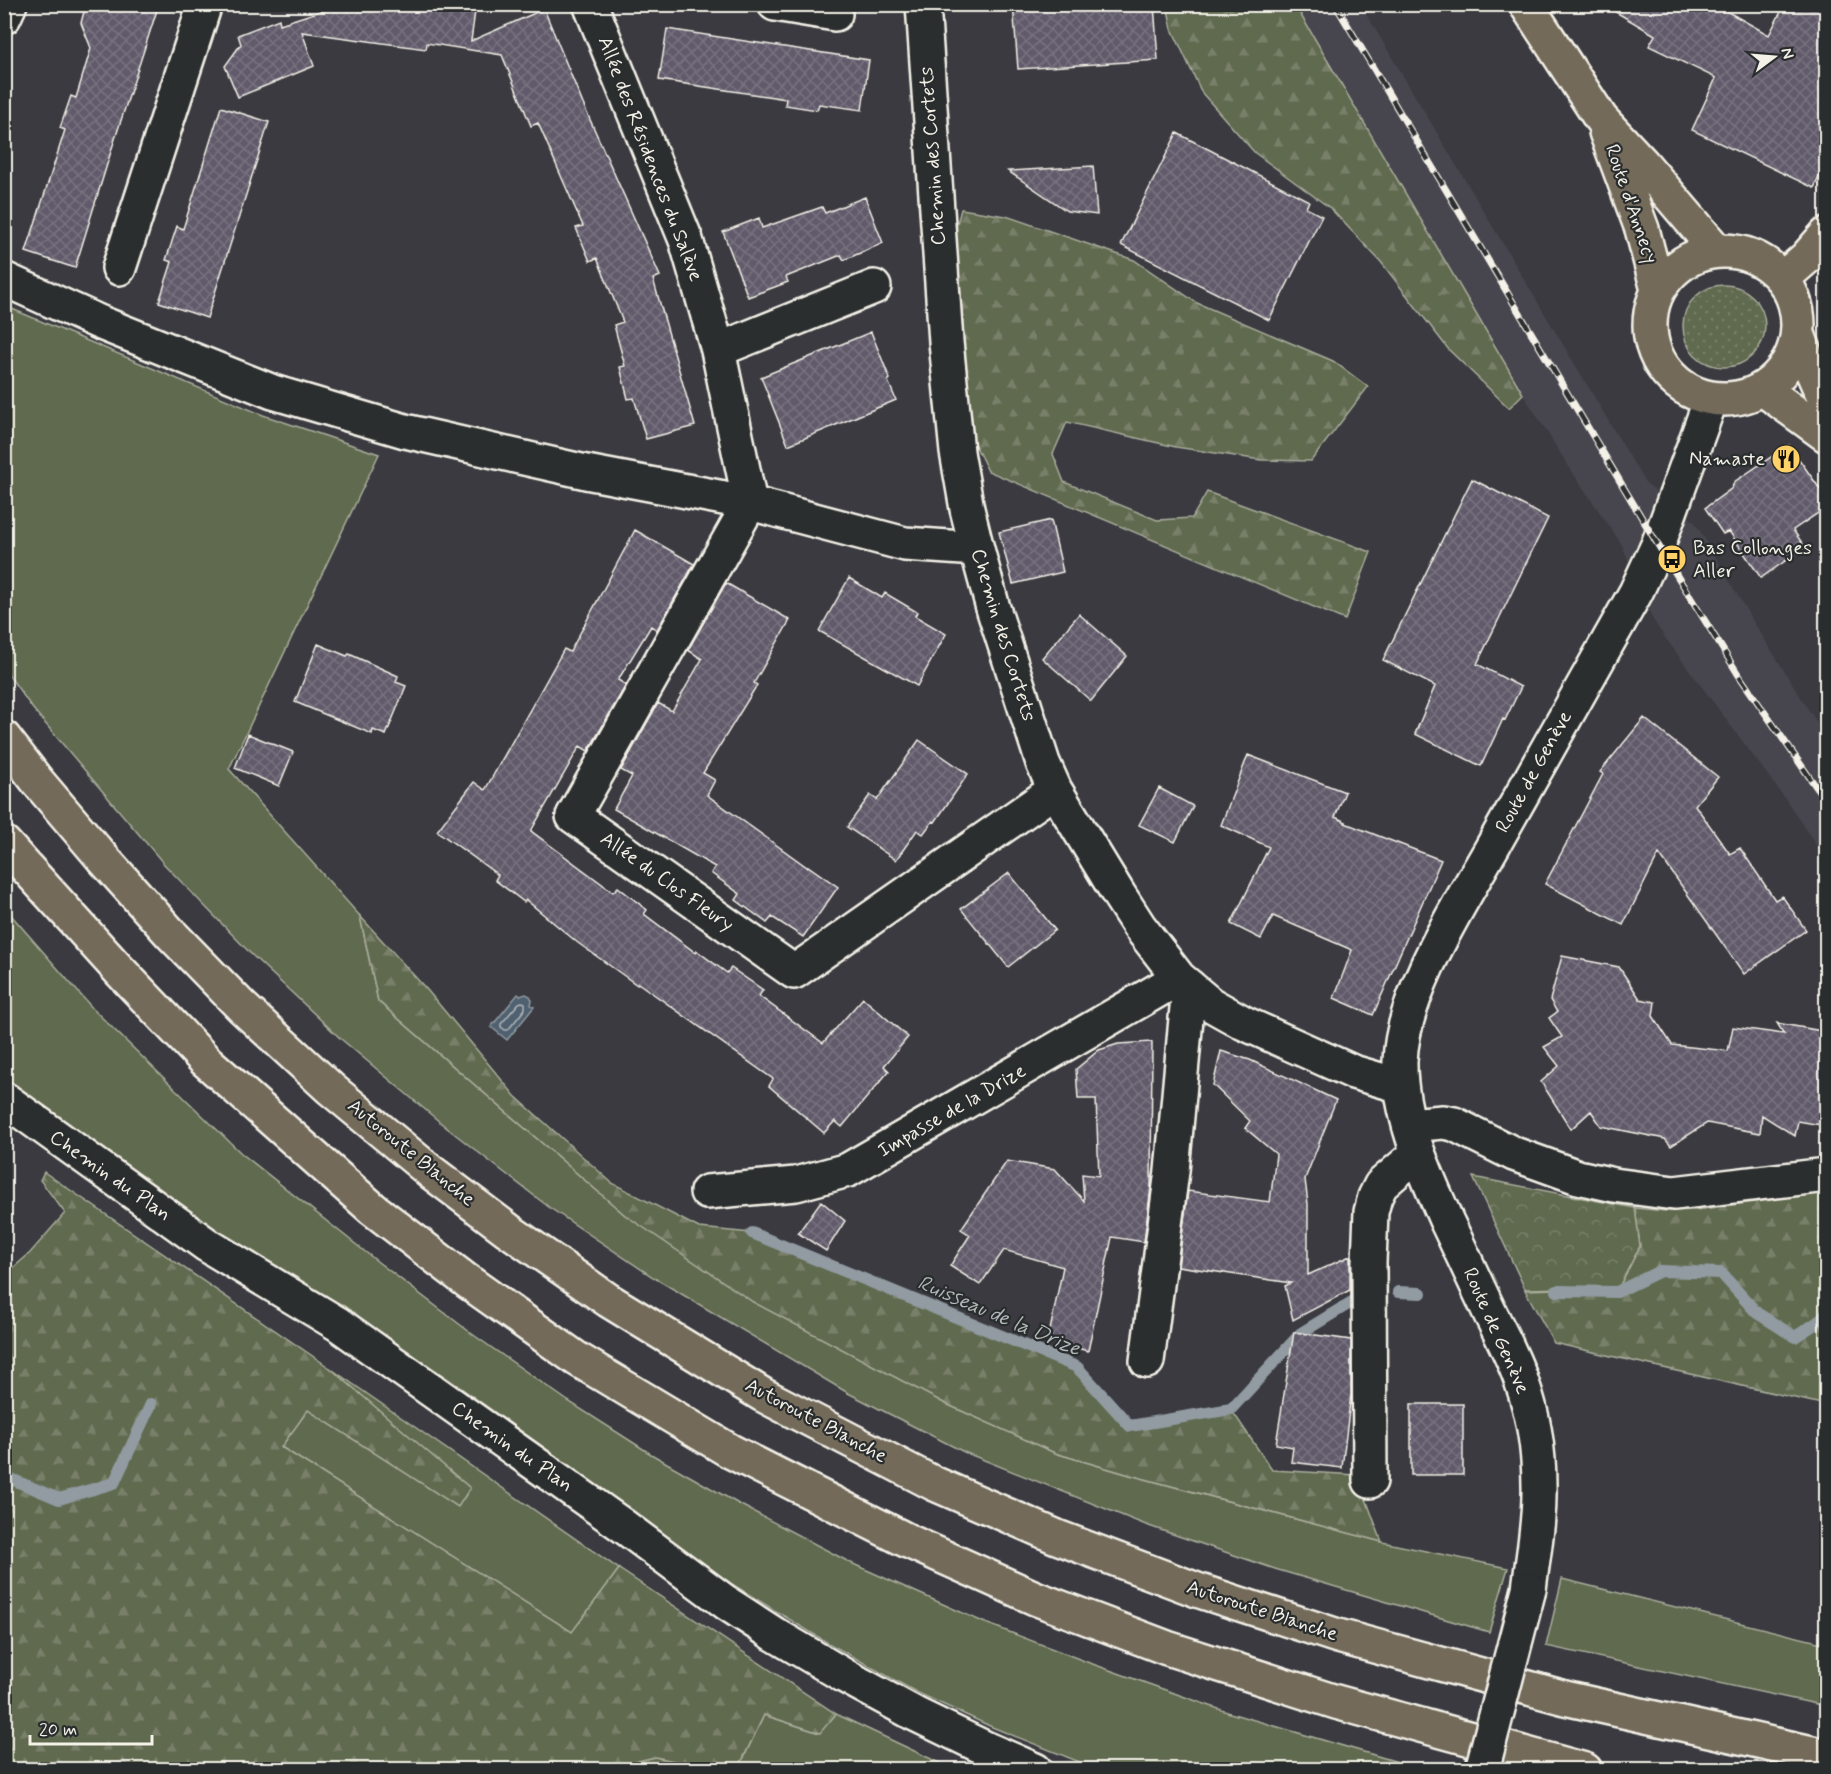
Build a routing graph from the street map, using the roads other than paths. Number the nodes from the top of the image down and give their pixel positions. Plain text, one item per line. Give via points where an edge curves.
1 (10, 4) edge
2 (205, 4) edge
3 (590, 4) edge
4 (775, 4) edge
5 (923, 4) edge
6 (1526, 4) edge
7 (836, 14) dead end
8 (4, 17) edge
9 (1601, 119) junction
10 (1827, 234) edge
11 (1718, 251) junction
12 (119, 268) dead end
13 (4, 279) edge
14 (1782, 279) junction
15 (874, 287) dead end
16 (1658, 290) junction
17 (1798, 334) junction
18 (718, 350) junction
19 (1763, 388) junction
20 (1711, 399) junction
21 (1827, 402) edge
22 (1827, 435) edge
23 (750, 503) junction
24 (977, 549) junction
25 (4, 738) edge
26 (1055, 790) junction
27 (4, 843) edge
28 (1184, 982) junction
29 (1401, 1086) junction
30 (4, 1099) edge
31 (1414, 1139) junction
32 (1827, 1175) edge
33 (706, 1192) dead end
34 (1147, 1361) dead end
35 (1370, 1481) dead end
36 (1827, 1756) edge
37 (1035, 1770) edge
38 (1482, 1770) edge
39 (1585, 1770) edge

1 - 8 street
2 - 12 street
3 - 18 street, Allée des Résidences du Salève via 686,240
4 - 7 street
5 - 24 street, Chemin des Cortets via 946,342 957,452
6 - 9 main road, Route d'Annecy
9 - 11 main road, Route d'Annecy
9 - 16 main road, Route d'Annecy via 1642,229
10 - 14 main road
11 - 14 main road via 1754,257
11 - 16 main road via 1683,263
13 - 23 street via 273,392 405,431 586,472
14 - 17 main road via 1793,296
15 - 18 street
16 - 20 main road via 1650,319 1657,358 1684,387
17 - 19 main road via 1787,365
17 - 21 main road
18 - 23 street, Allée des Résidences du Salève
19 - 20 main road via 1738,399
19 - 22 main road
20 - 29 street, Route de Genève via 1658,545 1636,592 1438,944 1406,1024 1401,1046
23 - 24 street via 905,544
23 - 26 street, Allée du Clos Fleury via 573,816 794,972
24 - 26 street, Chemin des Cortets via 1042,763
25 - 36 main road, Autoroute Blanche via 171,934 242,1007 331,1089 431,1172 535,1249 608,1300 763,1395 933,1483 1057,1537 1197,1590 1338,1636 1569,1699
26 - 28 street, Chemin des Cortets via 1139,926
27 - 39 main road via 205,1060 373,1209 577,1359 730,1451 1003,1584 1167,1648 1336,1702
28 - 29 street, Chemin des Cortets via 1210,1004 1244,1023 1353,1072
28 - 33 street, Impasse de la Drize via 848,1170 795,1184
28 - 34 street via 1172,1171
29 - 31 street, Route de Genève
30 - 37 street, Chemin du Plan via 207,1245 356,1336 756,1622 915,1714
31 - 32 street via 1443,1122 1454,1124 1514,1154 1578,1177 1674,1193
31 - 35 street via 1381,1185 1371,1212
31 - 38 street, Route de Genève, bridge via 1430,1184 1521,1379 1537,1452 1538,1523 1528,1589

